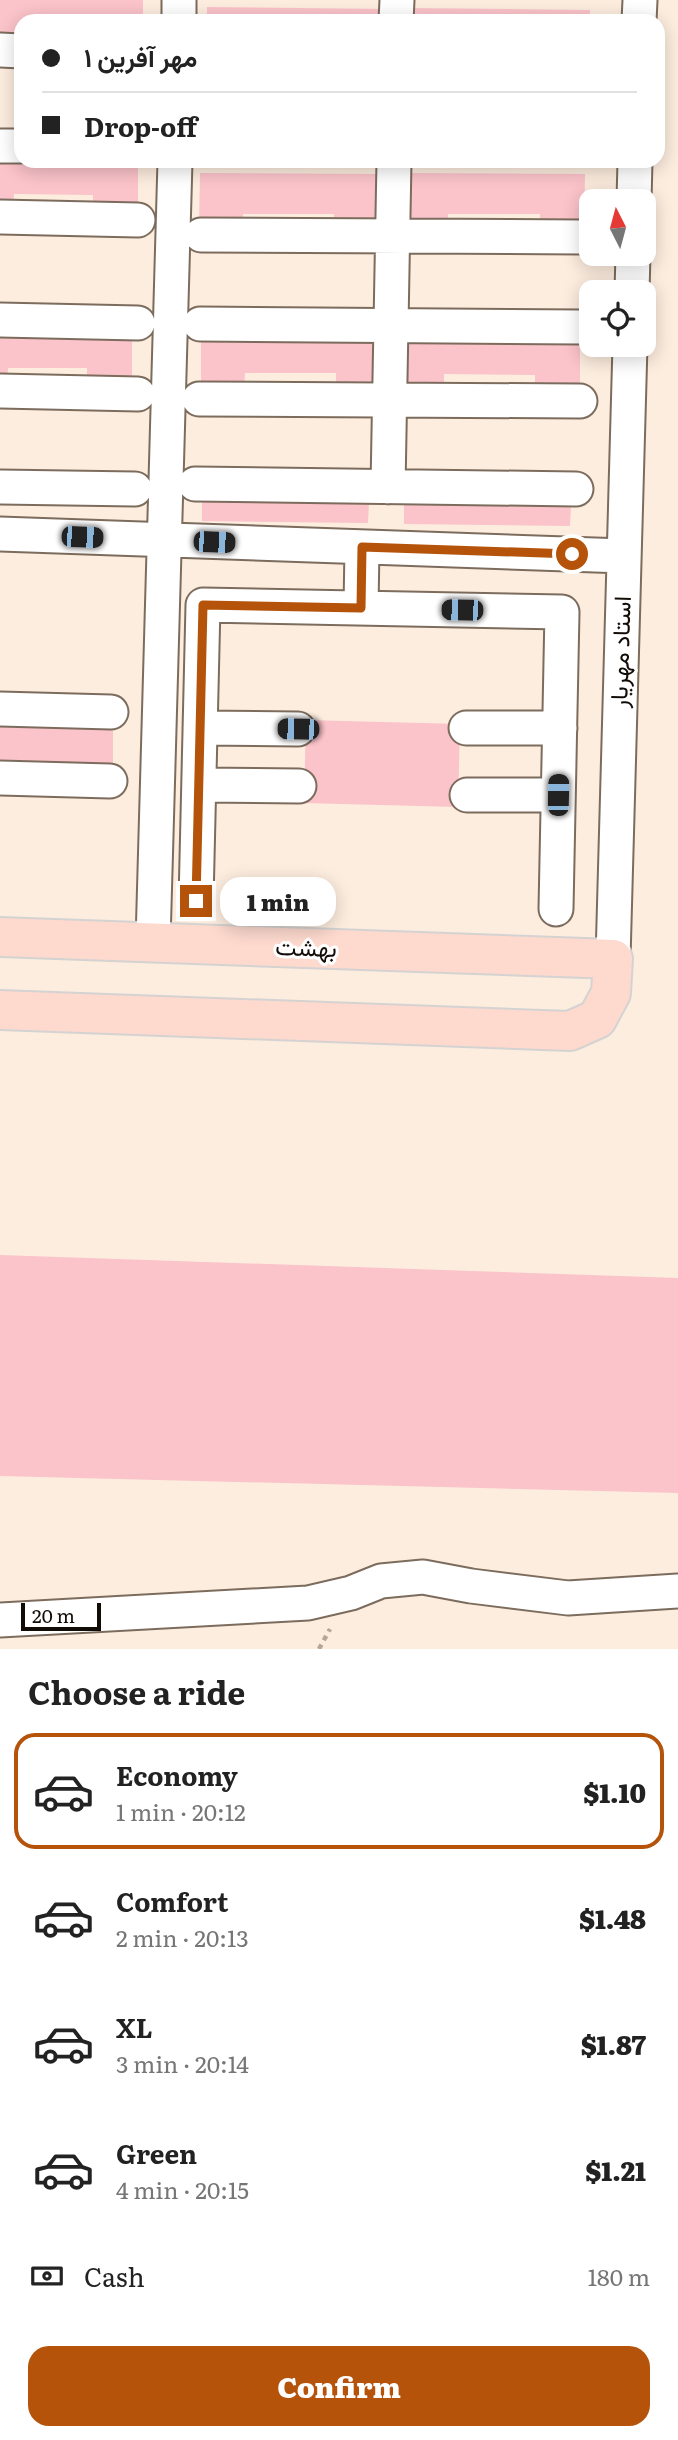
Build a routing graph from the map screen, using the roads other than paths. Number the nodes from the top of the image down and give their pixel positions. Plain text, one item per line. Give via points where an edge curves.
1 (175, 168) edge
2 (394, 168) edge
3 (635, 168) edge
4 (634, 189) edge
5 (0, 217) edge
6 (138, 220) dead end
7 (201, 235) dead end
8 (393, 236) junction
9 (579, 237) edge
10 (0, 320) edge
11 (138, 323) dead end
12 (200, 324) dead end
13 (391, 325) junction
14 (579, 327) edge
15 (630, 357) edge
16 (0, 391) edge
17 (138, 394) dead end
18 (199, 398) dead end
19 (390, 400) junction
20 (580, 401) dead end
21 (195, 484) dead end
22 (0, 487) edge
23 (388, 487) junction
24 (135, 489) dead end
25 (576, 489) dead end
26 (0, 534) edge
27 (164, 540) junction
28 (362, 547) junction
29 (624, 556) junction
30 (361, 608) junction
31 (0, 709) edge
32 (111, 712) dead end
33 (200, 728) junction
34 (298, 729) dead end
35 (466, 729) dead end
36 (560, 729) junction
37 (0, 778) edge
38 (110, 781) dead end
39 (199, 785) junction
40 (299, 786) dead end
41 (467, 795) dead end
42 (558, 795) junction
43 (196, 901) dead end
44 (556, 909) dead end
45 (0, 937) edge
46 (153, 943) junction
47 (613, 959) junction
48 (0, 1010) edge
49 (678, 1591) edge
50 (0, 1620) edge

1 - 27 street
2 - 8 street
3 - 4 street
5 - 6 street
7 - 8 street
8 - 9 street
8 - 13 street
10 - 11 street
12 - 13 street
13 - 14 street
13 - 19 street
15 - 29 street, استاد مهریار
16 - 17 street
18 - 19 street
19 - 20 street
19 - 23 street
21 - 23 street
22 - 24 street
23 - 25 street
26 - 27 street
27 - 28 street
27 - 46 street
28 - 29 street
28 - 30 street
29 - 47 street, استاد مهریار
30 - 33 street via 203,605
30 - 36 street via 562,612
31 - 32 street
33 - 34 street
33 - 39 street
35 - 36 street
36 - 42 street
37 - 38 street
39 - 40 street
39 - 43 street
41 - 42 street
42 - 44 street
45 - 46 main road, بهشت
46 - 47 main road, بهشت
47 - 48 main road via 611,993 597,1019 569,1031
49 - 50 street via 568,1598 423,1577 381,1581 308,1603

